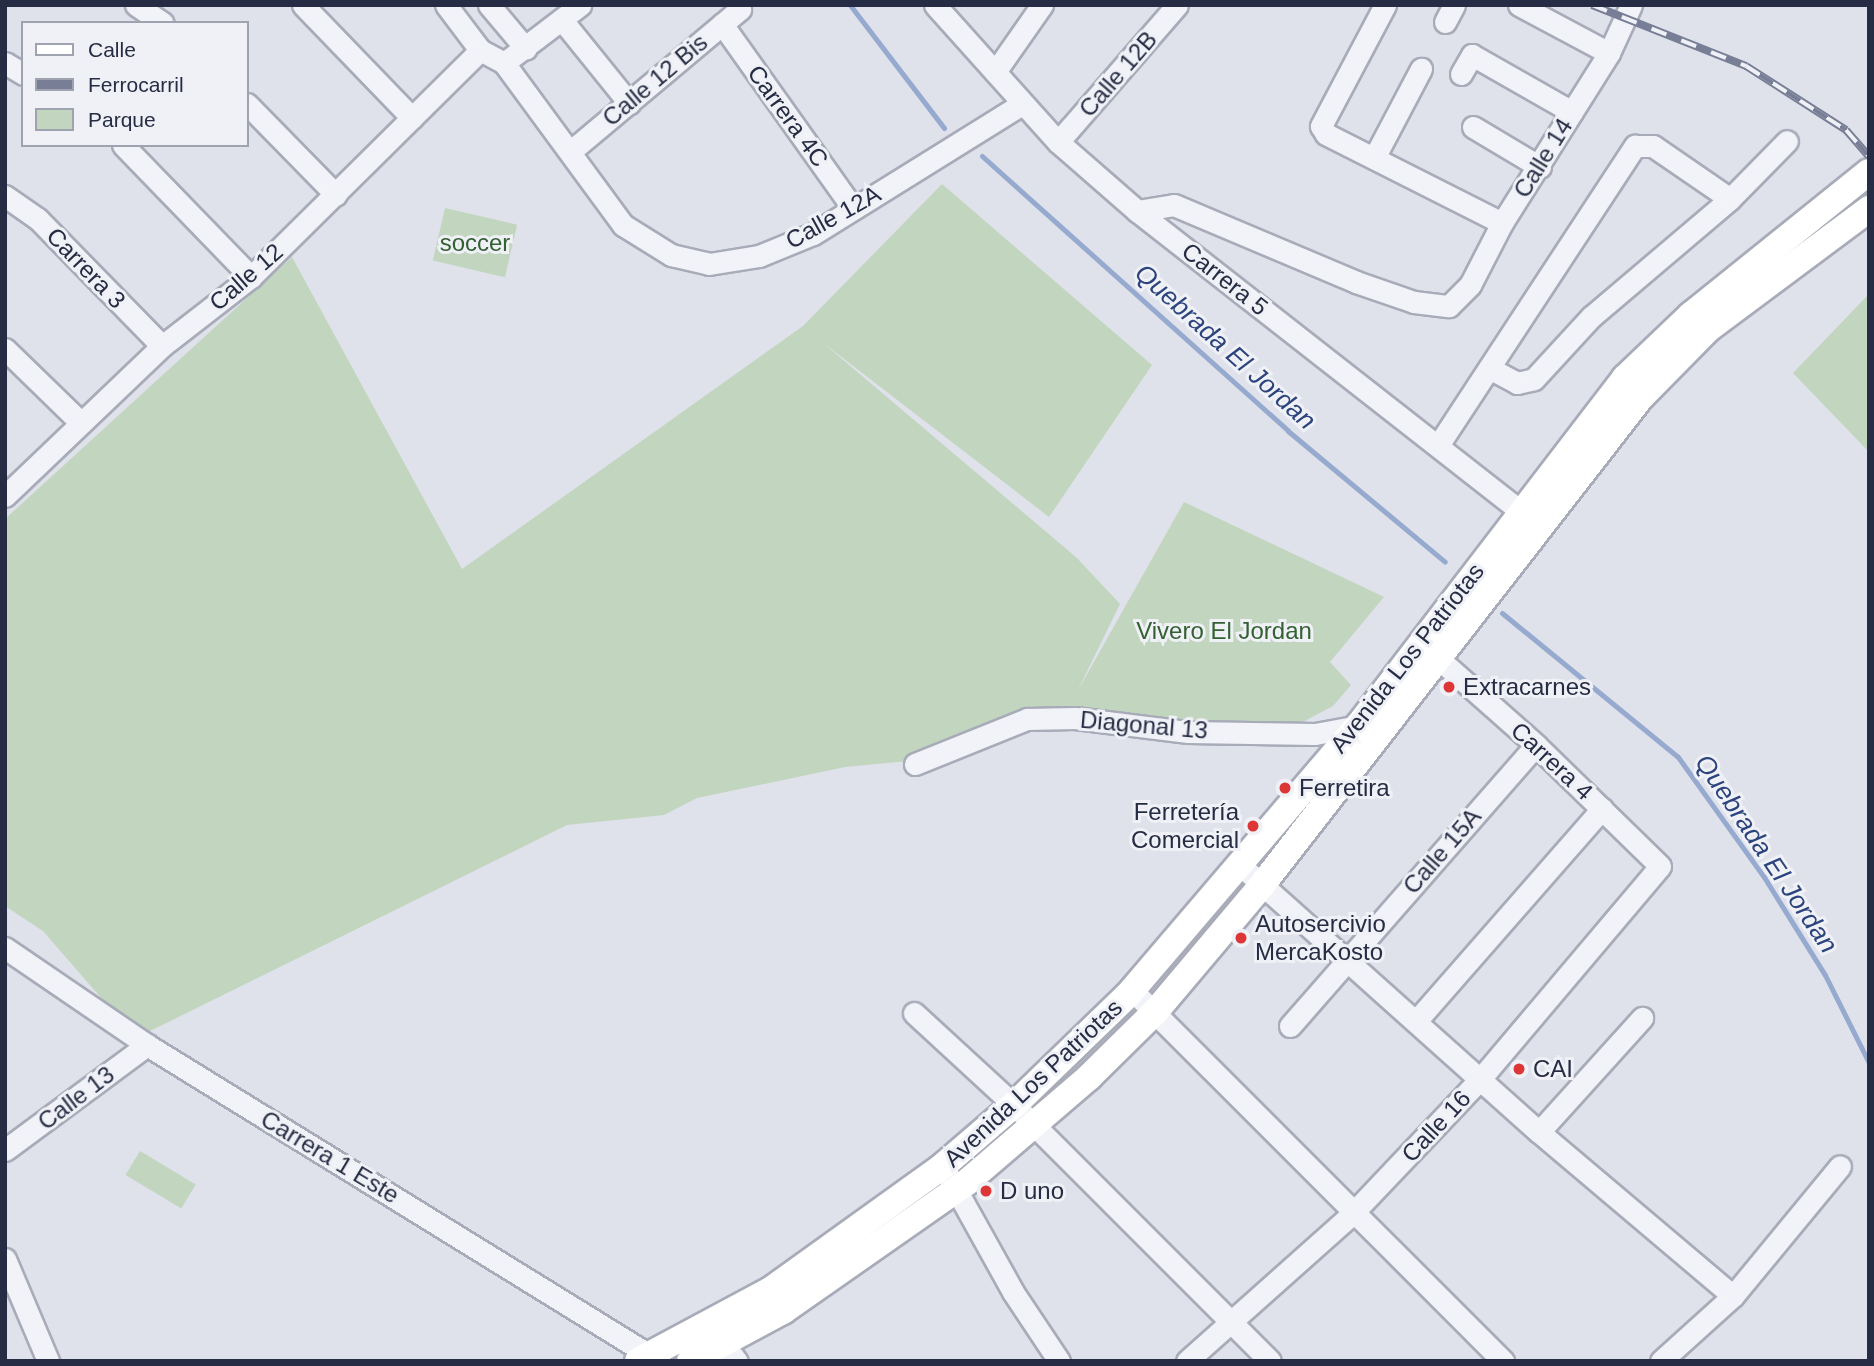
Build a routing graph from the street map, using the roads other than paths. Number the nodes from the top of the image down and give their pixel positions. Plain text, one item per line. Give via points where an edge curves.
1 (136, 5) edge
2 (303, 5) edge
3 (446, 5) edge
4 (489, 5) edge
5 (580, 5) edge
6 (935, 5) edge
7 (1042, 5) edge
8 (1177, 5) edge
9 (1385, 5) edge
10 (1519, 5) edge
11 (1631, 5) edge
12 (738, 7) edge
13 (562, 20) junction
14 (160, 21) edge
15 (722, 24) junction
16 (526, 49) junction
17 (480, 50) junction
18 (1609, 53) junction
19 (5, 63) edge
20 (503, 63) junction
21 (1421, 69) dead end
22 (995, 72) junction
23 (21, 73) edge
24 (1461, 74) dead end
25 (629, 103) junction
26 (1021, 104) junction
27 (248, 105) edge
28 (1572, 111) junction
29 (412, 118) junction
30 (1473, 127) dead end
31 (1787, 141) dead end
32 (1058, 142) junction
33 (125, 147) edge
34 (571, 151) junction
35 (1374, 158) junction
36 (1540, 167) junction
37 (1869, 172) edge
38 (335, 195) junction
39 (5, 196) edge
40 (1730, 199) junction
41 (853, 208) junction
42 (1869, 209) edge
43 (1137, 211) junction
44 (1503, 223) junction
45 (251, 277) junction
46 (162, 346) junction
47 (5, 349) edge
48 (1489, 368) junction
49 (81, 423) junction
50 (1440, 444) junction
51 (5, 496) edge
52 (1530, 519) junction
53 (1446, 630) junction
54 (1440, 660) junction
55 (1367, 733) junction
56 (1536, 744) junction
57 (915, 764) dead end
58 (1602, 809) junction
59 (1239, 864) junction
60 (1660, 866) joint
61 (1262, 885) junction
62 (5, 948) edge
63 (1349, 957) junction
64 (1132, 990) junction
65 (1156, 1011) junction
66 (914, 1013) dead end
67 (1642, 1018) dead end
68 (1417, 1020) junction
69 (1290, 1026) dead end
70 (147, 1045) junction
71 (1481, 1077) junction
72 (1014, 1105) junction
73 (1030, 1126) junction
74 (1539, 1132) junction
75 (5, 1150) edge
76 (1840, 1166) dead end
77 (950, 1177) junction
78 (1352, 1214) junction
79 (5, 1259) edge
80 (10, 1281) edge
81 (1733, 1296) junction
82 (1230, 1323) junction
83 (723, 1343) edge
84 (650, 1359) edge
85 (48, 1361) edge
86 (690, 1361) edge
87 (1059, 1361) edge
88 (1187, 1361) edge
89 (1270, 1361) edge
90 (1503, 1361) edge
91 (1661, 1361) edge

1 - 14 street
2 - 29 street
3 - 17 street, Calle 12A
4 - 16 street
5 - 13 street
6 - 22 street, Carrera 5
7 - 22 street
8 - 32 street, Calle 12B
9 - 35 street via 1321,126 1326,134
10 - 18 street
11 - 18 street, Calle 14
12 - 15 street, Calle 12 Bis
13 - 16 street
13 - 25 street
15 - 25 street, Calle 12 Bis
15 - 41 street, Carrera 4C
16 - 20 street
17 - 20 street, Calle 12A
17 - 29 street, Calle 12
18 - 28 street, Calle 14
19 - 23 street
20 - 34 street, Calle 12A
21 - 35 street
22 - 26 street, Carrera 5
24 - 28 street via 1472,55
25 - 34 street, Calle 12 Bis
26 - 32 street, Carrera 5
26 - 41 street, Calle 12A
27 - 38 street
28 - 36 street, Calle 14
29 - 38 street, Calle 12
30 - 36 street
31 - 40 street
32 - 43 street, Carrera 5
33 - 45 street
34 - 41 street, Calle 12A via 623,225 671,255 709,264 759,256 813,234
35 - 44 street
36 - 44 street, Calle 14
37 - 52 main road, Avenida Los Patriotas via 1690,315 1634,369
38 - 45 street, Calle 12
39 - 46 street, Carrera 3 via 38,219
40 - 48 street via 1591,317 1534,379 1517,383
40 - 48 street via 1653,146 1635,146
42 - 52 main road, Avenida Los Patriotas via 1708,329
43 - 44 street, Calle 14 via 1174,205 1356,282 1415,302 1449,306 1470,285
43 - 50 street, Carrera 5
45 - 46 street, Calle 12
46 - 49 street, Calle 12
47 - 49 street
48 - 50 street
49 - 51 street, Calle 12
50 - 52 street, Carrera 5
52 - 53 main road, Avenida Los Patriotas
53 - 54 main road, Avenida Los Patriotas
53 - 55 main road, Avenida Los Patriotas
54 - 55 main road, Avenida Los Patriotas
54 - 56 street, Carrera 4
55 - 57 street, Diagonal 13 via 1188,732 1074,718 1027,719
55 - 59 main road, Avenida Los Patriotas
55 - 61 main road, Avenida Los Patriotas
56 - 58 street, Carrera 4
56 - 63 street, Calle 15A
58 - 60 street, Carrera 4
58 - 68 street
59 - 61 street
59 - 64 main road, Avenida Los Patriotas
60 - 71 street, Calle 16
61 - 63 street
61 - 65 main road, Avenida Los Patriotas
62 - 70 street, Carrera 1 Este
63 - 68 street
63 - 69 street, Calle 15A
64 - 65 street
64 - 72 main road, Avenida Los Patriotas
65 - 73 main road, Avenida Los Patriotas
65 - 78 street
66 - 72 street
67 - 74 street
68 - 71 street
70 - 75 street, Calle 13
70 - 84 street, Carrera 1 Este
71 - 74 street
71 - 78 street, Calle 16
72 - 73 street
72 - 77 main road, Avenida Los Patriotas
73 - 77 main road, Avenida Los Patriotas
73 - 82 street
74 - 81 street
76 - 81 street
77 - 83 main road, Avenida Los Patriotas via 783,1311
77 - 87 street via 1013,1292
78 - 82 street, Calle 16
78 - 90 street
79 - 80 street
80 - 85 street
81 - 91 street
82 - 88 street, Calle 16
82 - 89 street
83 - 84 main road, Avenida Los Patriotas
83 - 86 main road, Avenida Los Patriotas

